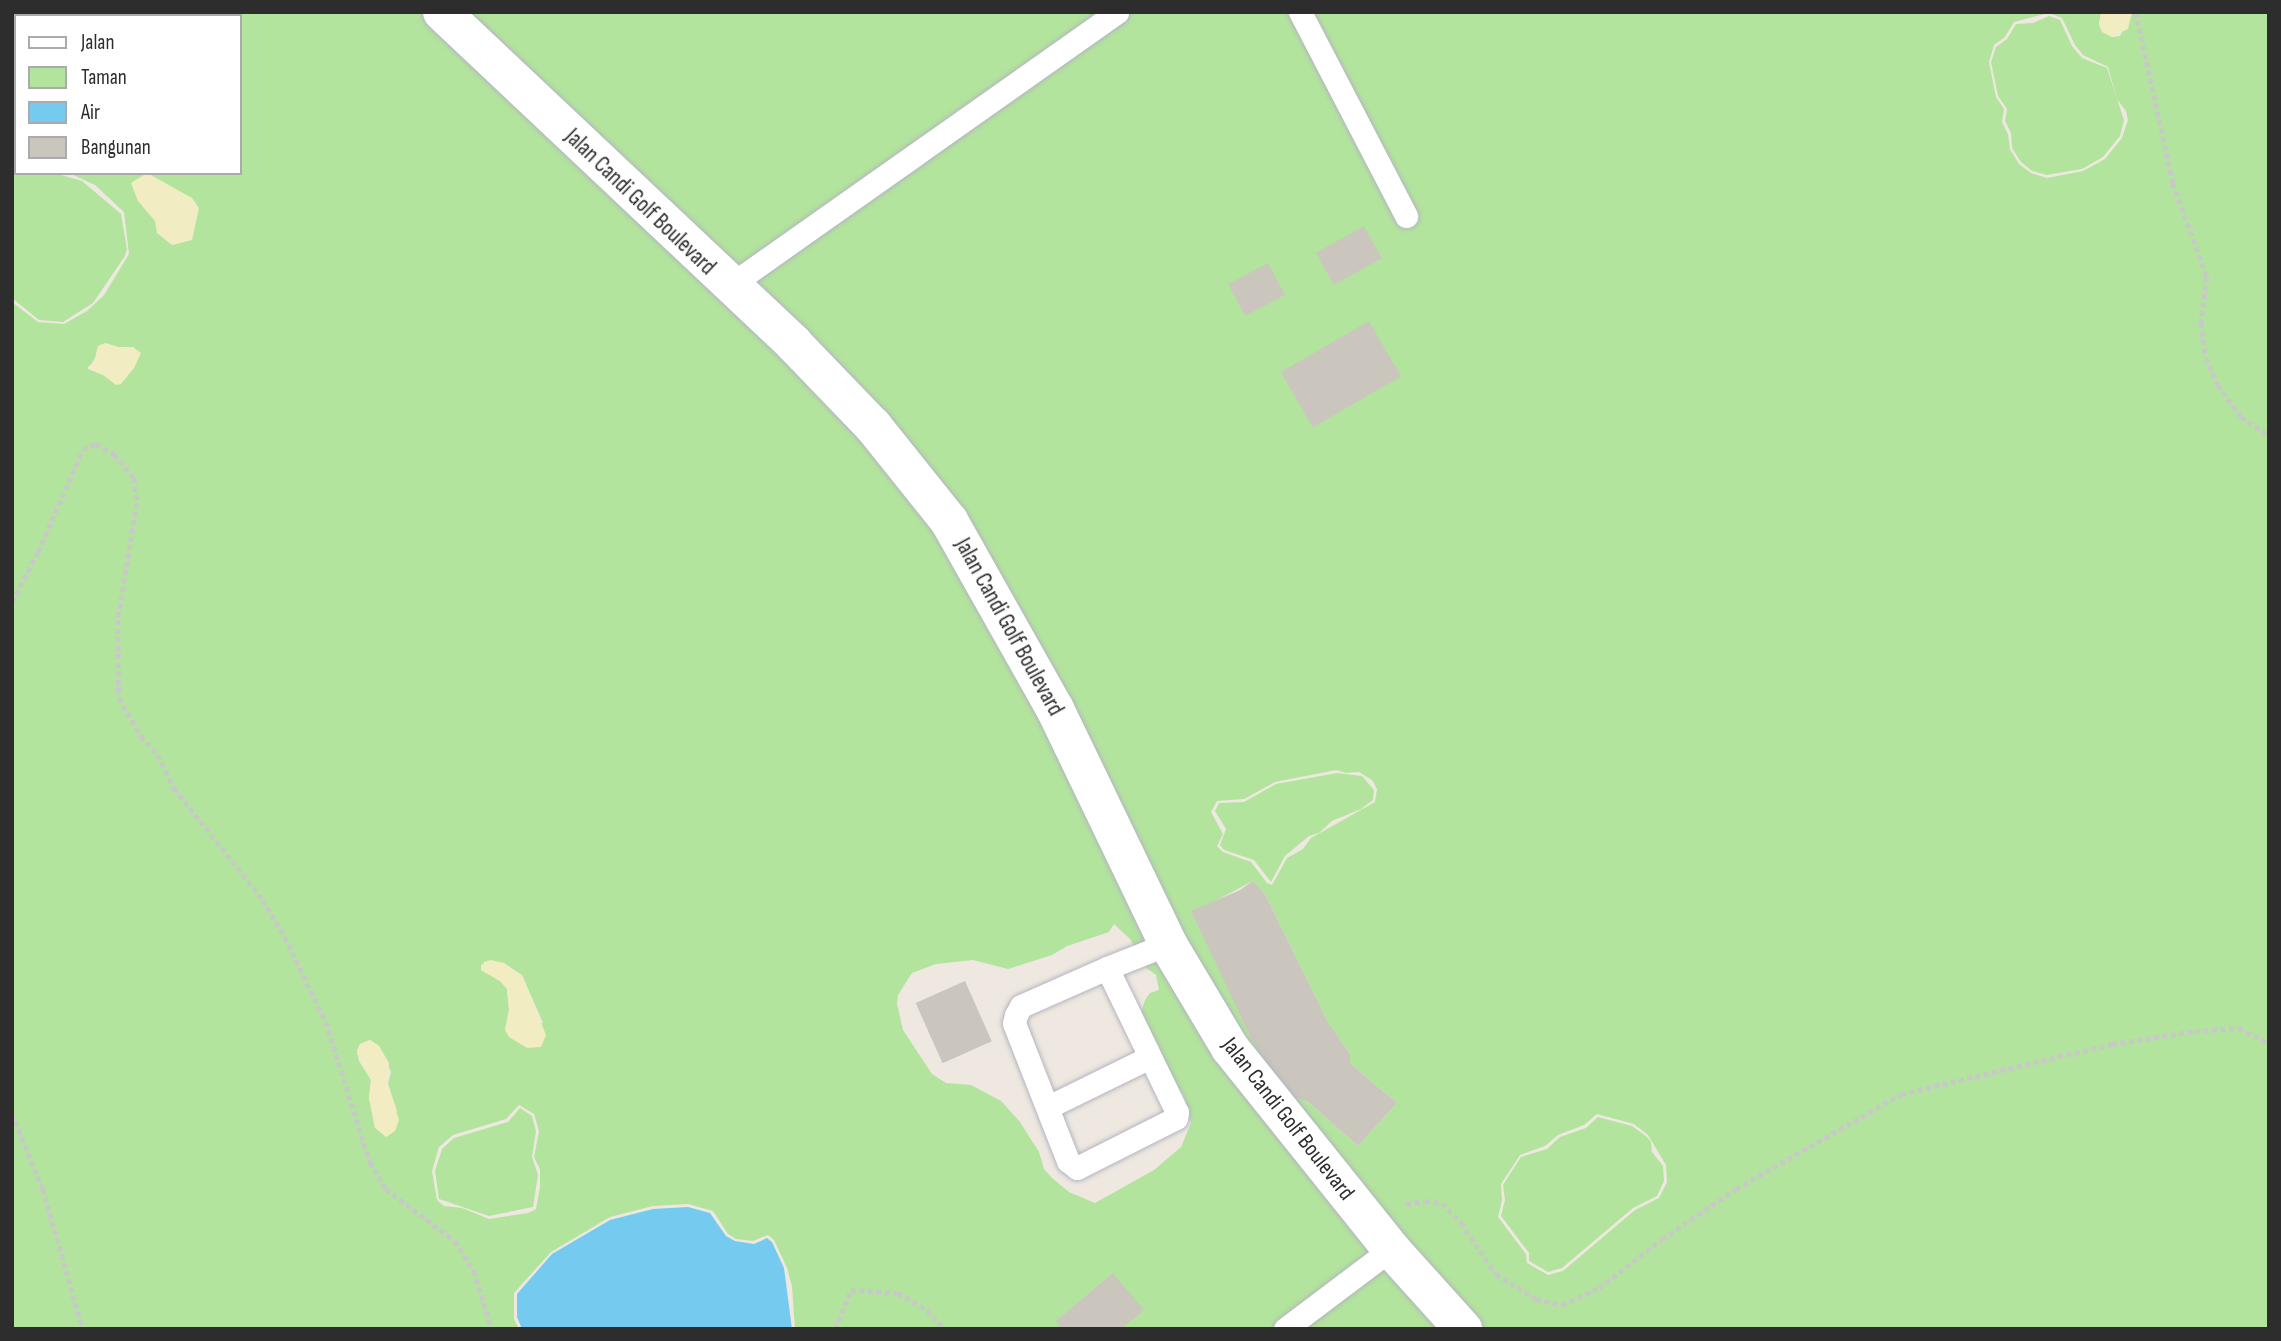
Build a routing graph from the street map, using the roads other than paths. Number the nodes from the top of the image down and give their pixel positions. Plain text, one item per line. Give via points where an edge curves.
1 (442, 12) edge
2 (1116, 12) edge
3 (1300, 12) edge
4 (1406, 216) dead end
5 (729, 286) junction
6 (1168, 944) junction
7 (1107, 968) junction
8 (1148, 1058) junction
9 (1048, 1107) junction
10 (1391, 1249) junction
11 (1285, 1329) edge
12 (1463, 1329) edge

1 - 5 street, Jalan Candi Golf Boulevard
2 - 5 lane
3 - 4 lane
5 - 6 street, Jalan Candi Golf Boulevard via 794,344 873,426 949,521 1055,709
6 - 7 lane
6 - 10 street, Jalan Candi Golf Boulevard via 1230,1048
7 - 8 lane
7 - 9 lane via 1021,1006 1016,1015 1014,1023
8 - 9 lane
8 - 9 lane via 1177,1112 1172,1122 1077,1168 1068,1161
10 - 11 lane
10 - 12 street, Jalan Candi Golf Boulevard

